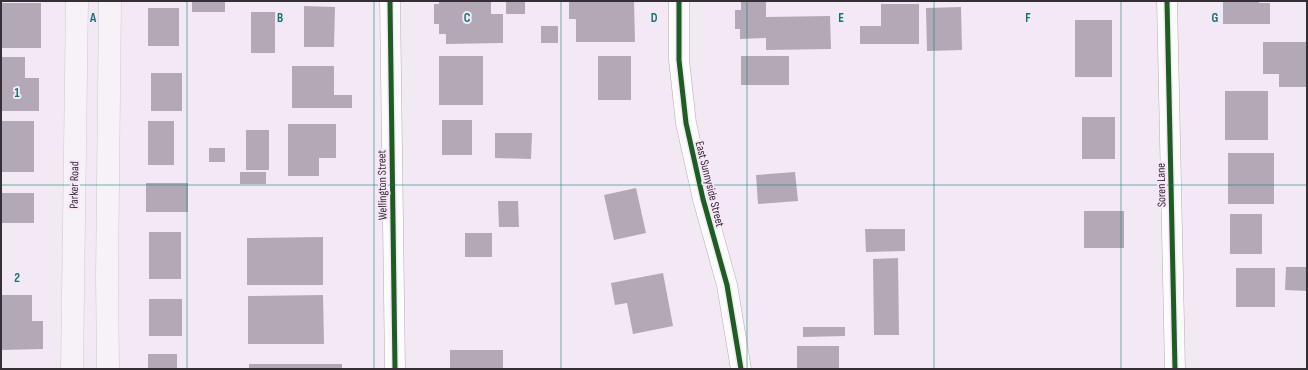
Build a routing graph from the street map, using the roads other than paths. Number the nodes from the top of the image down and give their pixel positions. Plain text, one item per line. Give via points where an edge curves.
1 (76, 1) edge
2 (110, 1) edge
3 (390, 1) edge
4 (679, 1) edge
5 (1167, 1) edge
6 (107, 277) junction
7 (72, 278) junction
8 (72, 369) edge
9 (108, 369) edge
10 (395, 369) edge
11 (741, 369) edge
12 (1175, 369) edge

1 - 7 main road, Parker Road
2 - 6 main road
3 - 10 street, Wellington Street
4 - 11 street, East Sunnyside Street via 679,60 686,123 703,199 727,286
5 - 12 street, Soren Lane
6 - 7 main road
6 - 9 main road
7 - 8 main road, Parker Road

